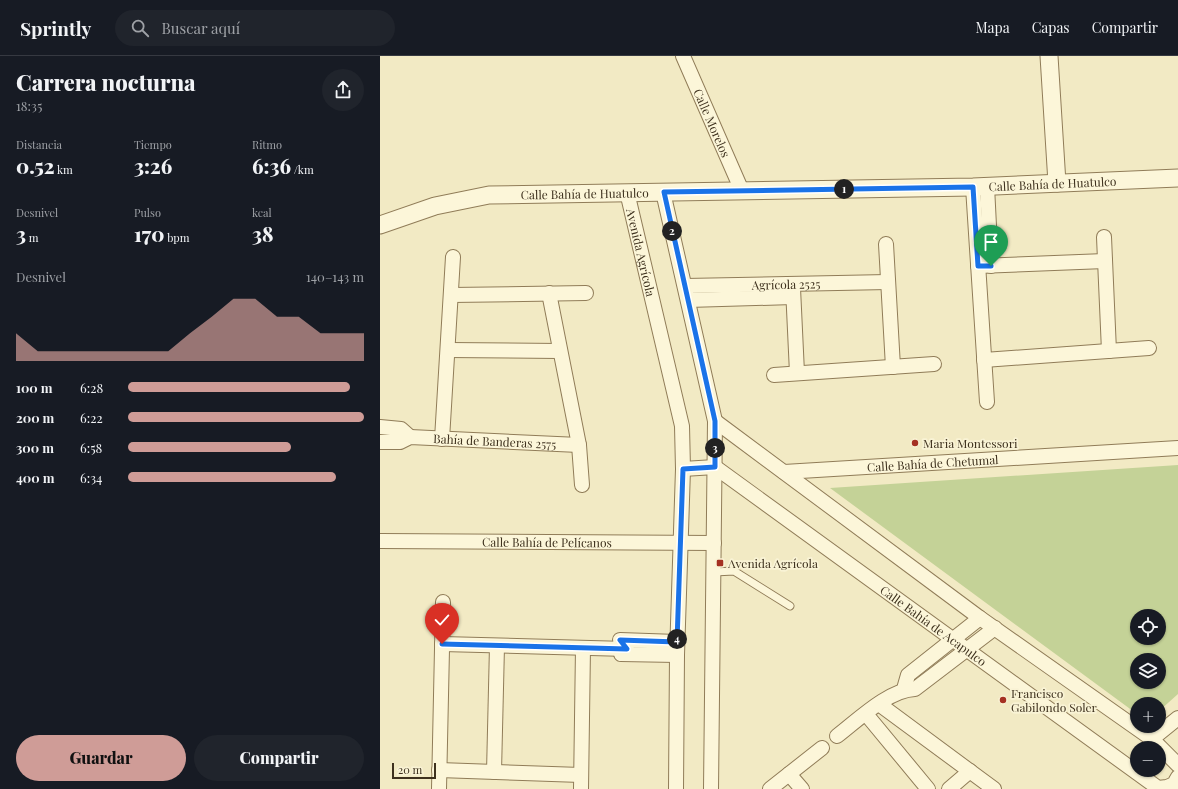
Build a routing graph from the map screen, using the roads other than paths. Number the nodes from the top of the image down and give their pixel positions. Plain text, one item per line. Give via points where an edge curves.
1 (683, 56) edge
2 (1049, 56) edge
3 (1178, 178) edge
4 (1057, 183) junction
5 (980, 187) junction
6 (742, 191) junction
7 (627, 192) junction
8 (664, 192) junction
9 (380, 225) edge
10 (1104, 237) dead end
11 (886, 244) dead end
12 (453, 257) dead end
13 (1105, 261) junction
14 (984, 266) junction
15 (888, 282) junction
16 (793, 290) junction
17 (549, 293) junction
18 (586, 293) dead end
19 (686, 293) junction
20 (451, 294) junction
21 (1149, 348) dead end
22 (448, 350) junction
23 (560, 351) junction
24 (1109, 351) junction
25 (984, 360) junction
26 (934, 364) dead end
27 (893, 367) junction
28 (797, 374) junction
29 (774, 375) dead end
30 (987, 402) dead end
31 (715, 421) junction
32 (380, 427) edge
33 (410, 437) junction
34 (442, 439) junction
35 (380, 442) edge
36 (579, 445) junction
37 (1178, 448) edge
38 (715, 467) junction
39 (683, 469) junction
40 (784, 472) junction
41 (582, 485) dead end
42 (380, 541) edge
43 (679, 543) junction
44 (714, 543) junction
45 (714, 572) junction
46 (443, 602) dead end
47 (790, 606) dead end
48 (980, 618) junction
49 (995, 628) junction
50 (953, 639) junction
51 (442, 644) junction
52 (497, 646) junction
53 (582, 648) junction
54 (677, 649) junction
55 (966, 650) junction
56 (904, 689) junction
57 (878, 704) junction
58 (866, 714) junction
59 (1178, 718) edge
60 (838, 736) dead end
61 (1152, 739) junction
62 (822, 748) dead end
63 (1178, 765) edge
64 (439, 770) junction
65 (970, 771) junction
66 (494, 772) junction
67 (789, 774) junction
68 (581, 775) junction
69 (1178, 777) edge
70 (798, 788) edge
71 (439, 789) edge
72 (581, 789) edge
73 (676, 789) edge
74 (711, 789) edge
75 (770, 789) edge
76 (928, 789) edge
77 (949, 789) edge
78 (994, 789) edge

1 - 6 street, Calle Morelos
2 - 4 street
3 - 4 street, Calle Bahía de Huatulco
4 - 5 street, Calle Bahía de Huatulco
5 - 6 street, Calle Bahía de Huatulco
5 - 14 street
6 - 8 street, Calle Bahía de Huatulco
7 - 8 street, Calle Bahía de Huatulco
7 - 9 street, Calle Bahía de Huatulco via 489,195 435,206
7 - 39 street, Avenida Agrícola via 682,426
8 - 19 street
10 - 13 street
11 - 15 street
12 - 20 street
13 - 14 street
13 - 24 street
14 - 25 street
15 - 16 street, Agrícola 2525
15 - 27 street
16 - 19 street, Agrícola 2525
16 - 28 street
17 - 18 street
17 - 20 street
17 - 23 street
19 - 31 street
20 - 22 street
21 - 24 street
22 - 23 street
22 - 34 street
23 - 36 street
24 - 25 street
25 - 30 street
26 - 27 street
27 - 28 street
28 - 29 street
31 - 38 street
31 - 40 street
32 - 33 street, Bahía de Banderas 2575 via 401,429
33 - 34 street, Bahía de Banderas 2575
33 - 35 street, Bahía de Banderas 2575 via 400,442
34 - 36 street, Bahía de Banderas 2575
36 - 41 street
37 - 40 street, Calle Bahía de Chetumal
38 - 39 street
38 - 44 street
38 - 50 street, Calle Bahía de Acapulco
39 - 43 street, Avenida Agrícola
40 - 48 street
42 - 43 street, Calle Bahía de Pelícanos
43 - 44 street, Calle Bahía de Pelícanos
43 - 54 street, Avenida Agrícola
44 - 45 street
45 - 47 lane via 734,571
45 - 74 street
46 - 51 street
48 - 49 street
48 - 50 street
49 - 55 street
49 - 61 street
50 - 55 street, Calle Bahía de Acapulco
50 - 56 street via 908,675
51 - 52 street
51 - 64 street
52 - 53 street
52 - 66 street
53 - 54 street via 627,649 620,640
53 - 68 street
54 - 73 street, Avenida Agrícola
55 - 56 street via 915,689
55 - 69 street, Calle Bahía de Acapulco via 1158,788 1174,784
56 - 57 street
57 - 58 street
57 - 65 street
58 - 60 street
58 - 76 street
59 - 61 street
61 - 63 street
62 - 67 street
64 - 66 street
64 - 71 street
65 - 77 street
65 - 78 street
66 - 68 street
67 - 70 street
67 - 75 street
68 - 72 street

